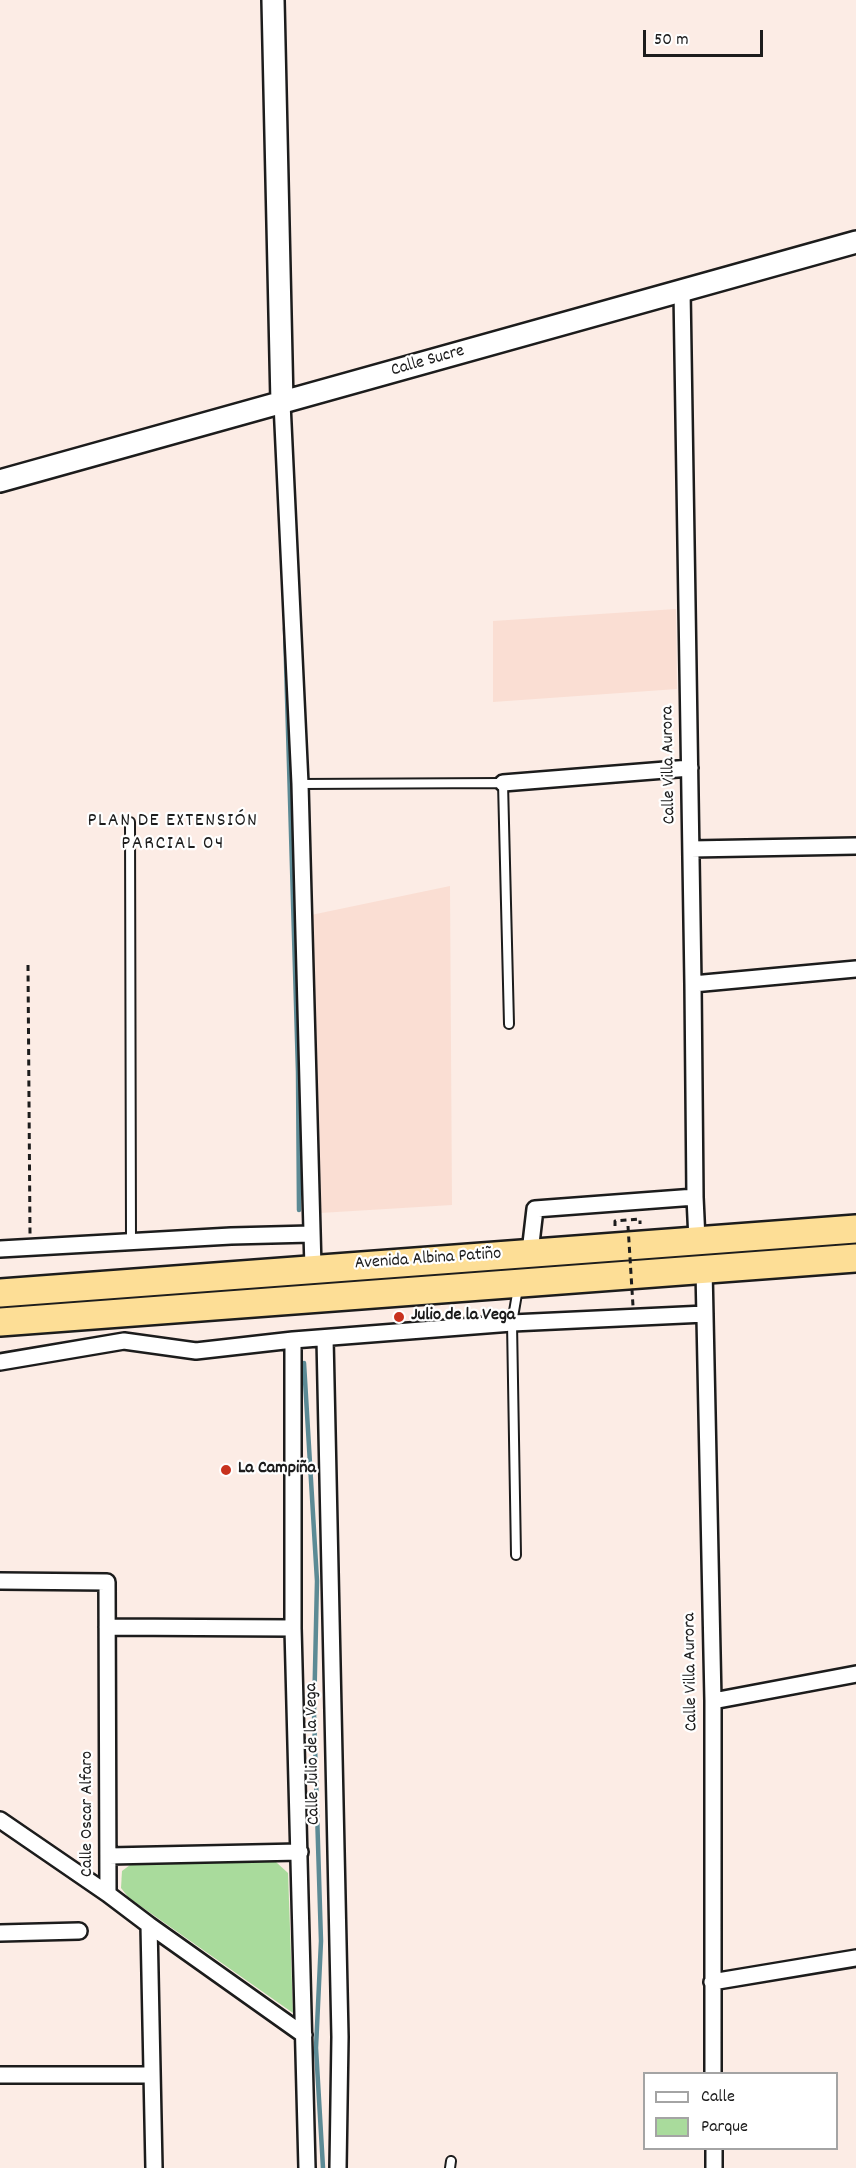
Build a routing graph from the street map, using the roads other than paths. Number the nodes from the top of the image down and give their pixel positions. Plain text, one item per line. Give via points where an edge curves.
1 (273, 0) edge
2 (856, 242) edge
3 (682, 290) junction
4 (282, 404) junction
5 (0, 481) edge
6 (690, 768) junction
7 (503, 783) junction
8 (300, 784) junction
9 (130, 822) dead end
10 (856, 846) edge
11 (691, 849) junction
12 (856, 969) edge
13 (693, 984) junction
14 (509, 1024) dead end
15 (695, 1197) junction
16 (856, 1229) edge
17 (311, 1234) junction
18 (697, 1240) junction
19 (131, 1242) junction
20 (0, 1249) edge
21 (530, 1252) junction
22 (856, 1258) edge
23 (313, 1268) junction
24 (704, 1269) junction
25 (518, 1284) junction
26 (0, 1293) edge
27 (705, 1314) junction
28 (0, 1322) edge
29 (512, 1323) junction
30 (325, 1338) junction
31 (293, 1340) junction
32 (0, 1362) edge
33 (516, 1555) dead end
34 (0, 1581) edge
35 (107, 1627) junction
36 (293, 1628) junction
37 (856, 1674) edge
38 (712, 1701) junction
39 (0, 1820) edge
40 (300, 1852) junction
41 (109, 1856) junction
42 (108, 1894) junction
43 (149, 1925) junction
44 (79, 1931) dead end
45 (0, 1933) edge
46 (856, 1958) edge
47 (712, 1982) junction
48 (304, 2036) junction
49 (713, 2072) edge
50 (0, 2075) edge
51 (151, 2075) junction
52 (714, 2150) edge
53 (154, 2168) edge
54 (307, 2168) edge
55 (338, 2168) edge
56 (714, 2168) edge

1 - 4 main road
2 - 3 main road, Calle Sucre
3 - 4 main road, Calle Sucre
3 - 6 street, Calle Villa Aurora
4 - 5 main road, Calle Sucre
4 - 8 street
6 - 7 street
6 - 11 street, Calle Villa Aurora
7 - 8 lane
7 - 14 lane
8 - 17 street
9 - 19 lane
10 - 11 street
11 - 13 street, Calle Villa Aurora
12 - 13 street
13 - 15 street, Calle Villa Aurora
15 - 18 street, Calle Villa Aurora
15 - 21 street via 535,1209
16 - 18 highway, Avenida Albina Patiño
17 - 19 street
17 - 23 street
18 - 21 highway, Avenida Albina Patiño
19 - 20 street
21 - 23 highway, Avenida Albina Patiño
22 - 24 highway, Avenida Albina Patiño
23 - 26 highway, Avenida Albina Patiño
24 - 25 highway, Avenida Albina Patiño
24 - 27 street, Calle Villa Aurora
25 - 28 highway, Avenida Albina Patiño
25 - 29 lane
27 - 29 street
27 - 38 street, Calle Villa Aurora
29 - 30 street
29 - 33 lane
30 - 31 street
30 - 55 street, Calle Julio de la Vega via 340,2037
31 - 32 street via 196,1351 124,1341
31 - 36 street, Calle Julio de la Vega
34 - 35 street, Calle Oscar Alfaro via 107,1582
35 - 36 street
35 - 41 street, Calle Oscar Alfaro
36 - 40 street, Calle Julio de la Vega
37 - 38 street
38 - 47 street, Calle Villa Aurora
39 - 42 street
40 - 41 street
40 - 48 street, Calle Julio de la Vega
41 - 42 street, Calle Oscar Alfaro
42 - 43 street, Calle Oscar Alfaro
43 - 48 street, Calle Oscar Alfaro
43 - 51 street
44 - 45 street
46 - 47 street
47 - 49 street, Calle Villa Aurora
48 - 54 street, Calle Julio de la Vega
50 - 51 street
51 - 53 street
52 - 56 street

